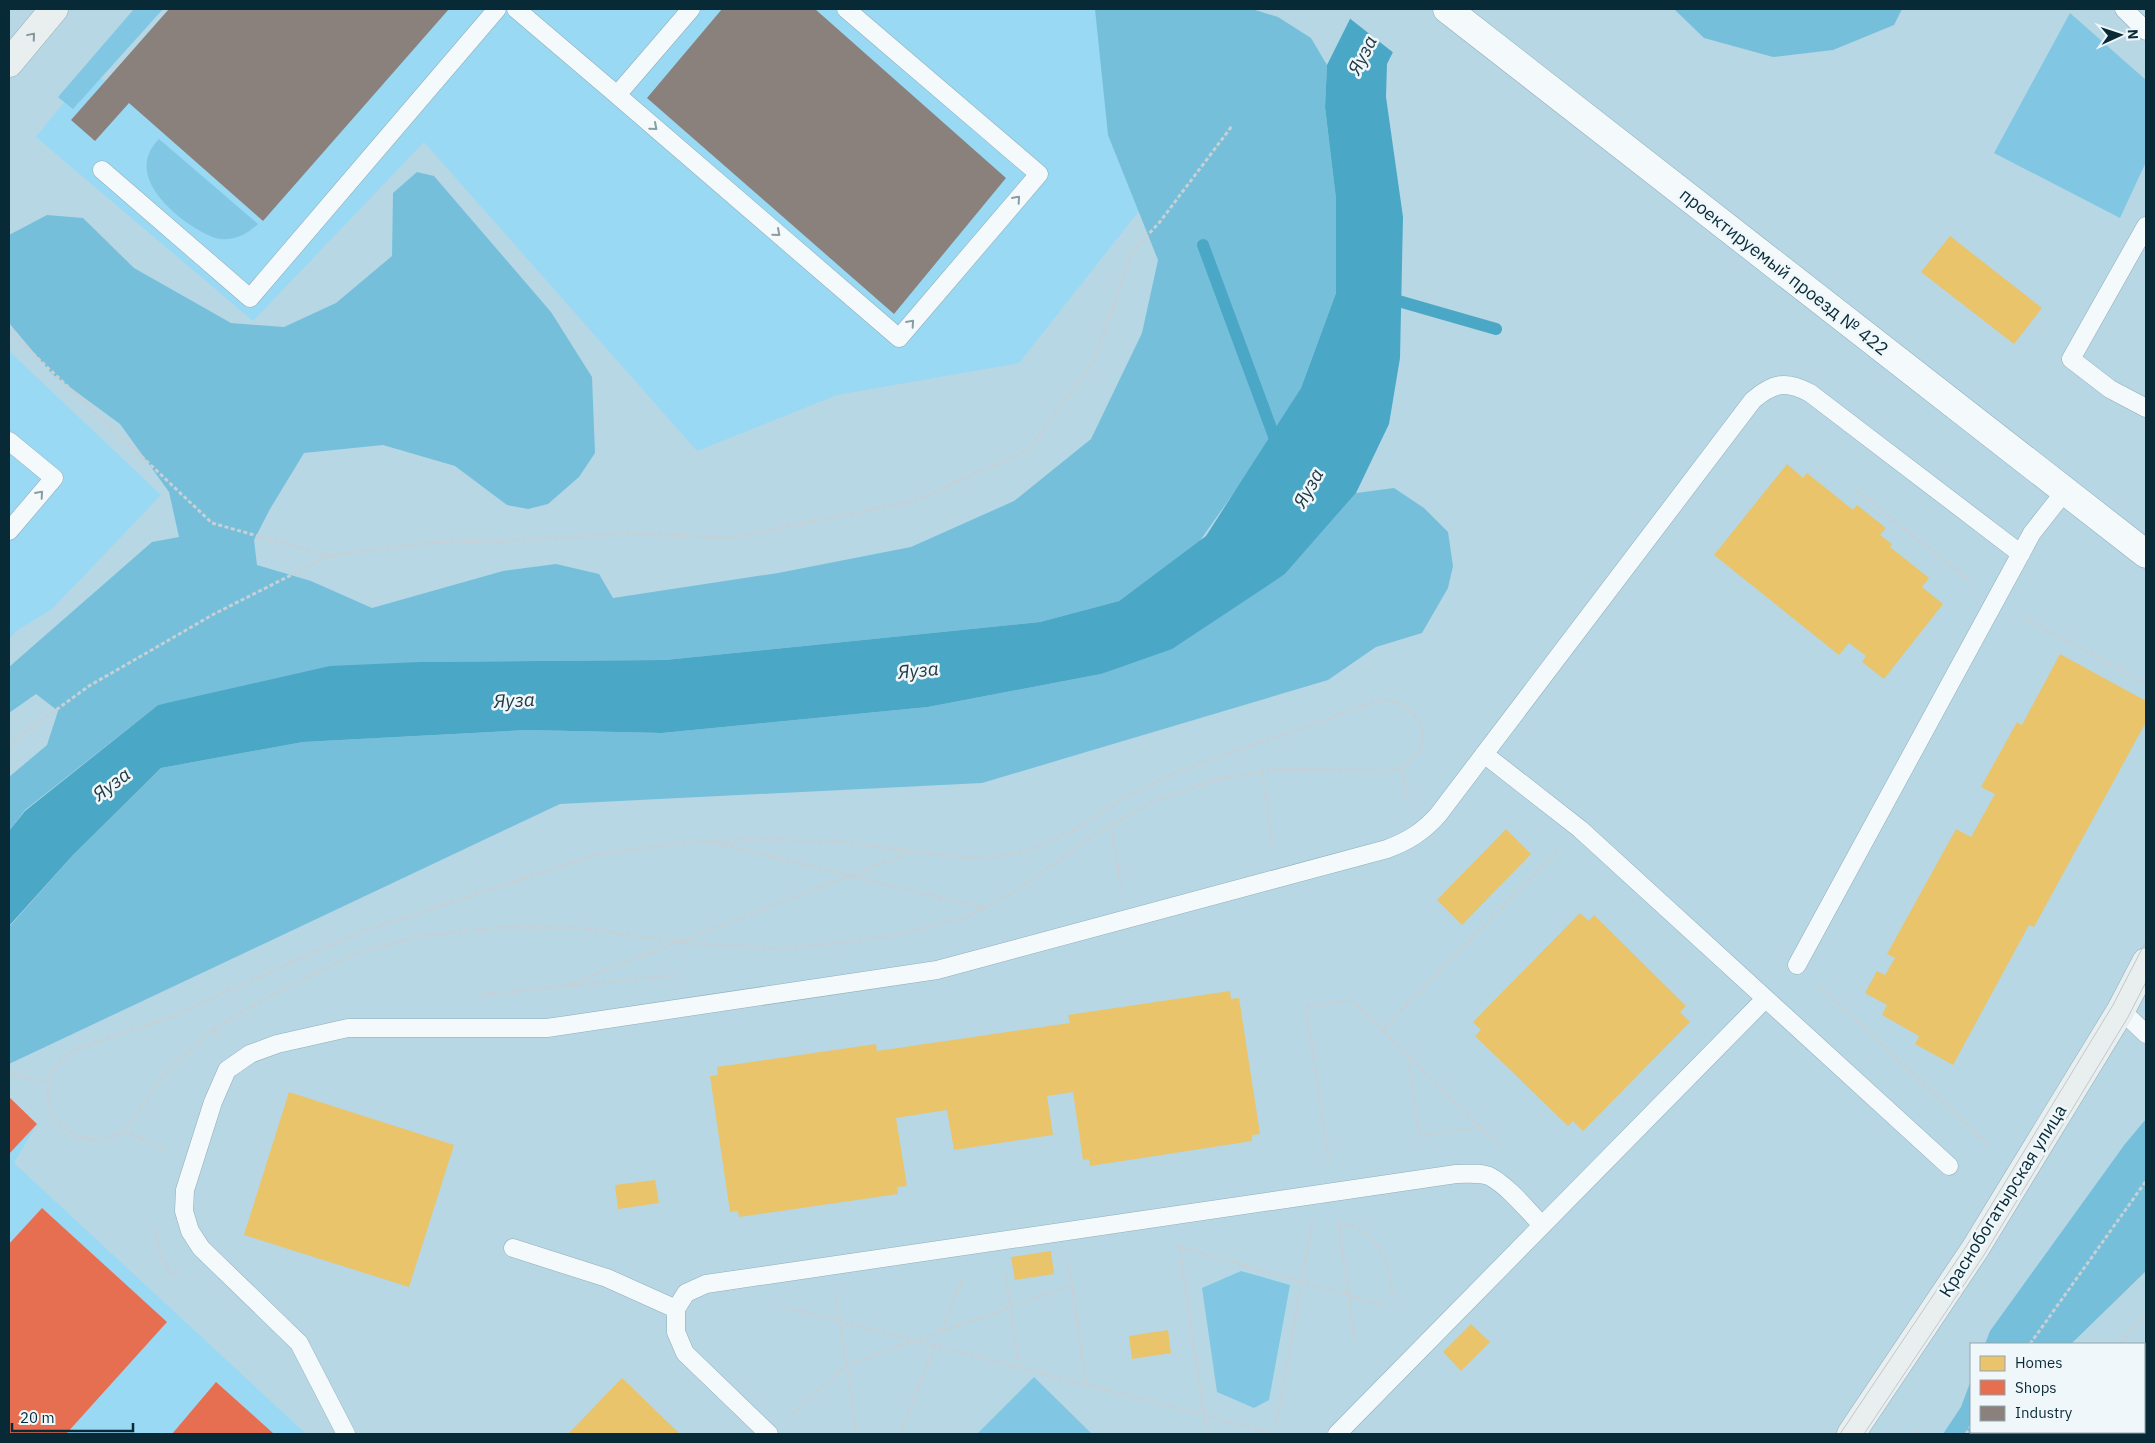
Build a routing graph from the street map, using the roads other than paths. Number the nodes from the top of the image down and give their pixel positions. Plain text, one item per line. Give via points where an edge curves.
1 (54, 9) edge
2 (497, 9) edge
3 (516, 9) edge
4 (691, 9) edge
5 (846, 9) edge
6 (1447, 9) edge
7 (2124, 9) edge
8 (2146, 31) edge
9 (9, 63) edge
10 (617, 95) junction
11 (102, 170) dead end
12 (2146, 226) edge
13 (2146, 408) edge
14 (9, 441) edge
15 (2066, 491) junction
16 (9, 531) edge
17 (2121, 535) junction
18 (2146, 547) edge
19 (2021, 554) junction
20 (2146, 554) edge
21 (1484, 754) junction
22 (2146, 962) edge
23 (1797, 965) road end
24 (1765, 999) junction
25 (2121, 1010) junction
26 (2146, 1034) edge
27 (1949, 1166) dead end
28 (1542, 1225) junction
29 (513, 1248) dead end
30 (676, 1309) junction
31 (346, 1434) edge
32 (769, 1434) edge
33 (1337, 1434) edge
34 (1852, 1434) edge

9 -> 1 main road
2 - 11 lane via 250,298
3 - 10 lane
4 - 10 lane
10 -> 5 lane via 899,338 1038,174
6 - 15 street, проектируемый проезд № 422
7 - 8 lane
12 - 13 lane via 2071,359 2110,389
16 -> 14 lane via 54,478
15 - 17 street, проектируемый проезд № 422
15 - 19 lane via 2032,533
17 - 18 street, проектируемый проезд № 422
17 - 20 street, проектируемый проезд № 422
19 - 21 lane via 1810,393 1796,385 1780,385 1765,390 1753,400
19 - 23 lane
21 - 24 lane via 1580,829
21 - 31 lane via 1438,815 1406,842 938,970 547,1028 348,1028 277,1044 250,1054 227,1070 213,1102 185,1190 184,1212 190,1231 201,1248 299,1343
22 - 25 main road, Краснобогатырская улица
24 - 27 lane
24 - 28 lane
25 - 26 lane
25 - 34 main road, Краснобогатырская улица via 1975,1250
28 - 30 lane via 1490,1177 1456,1174 706,1284 686,1293
28 - 33 lane
29 - 30 lane via 607,1278
30 - 32 lane via 676,1332 686,1353

